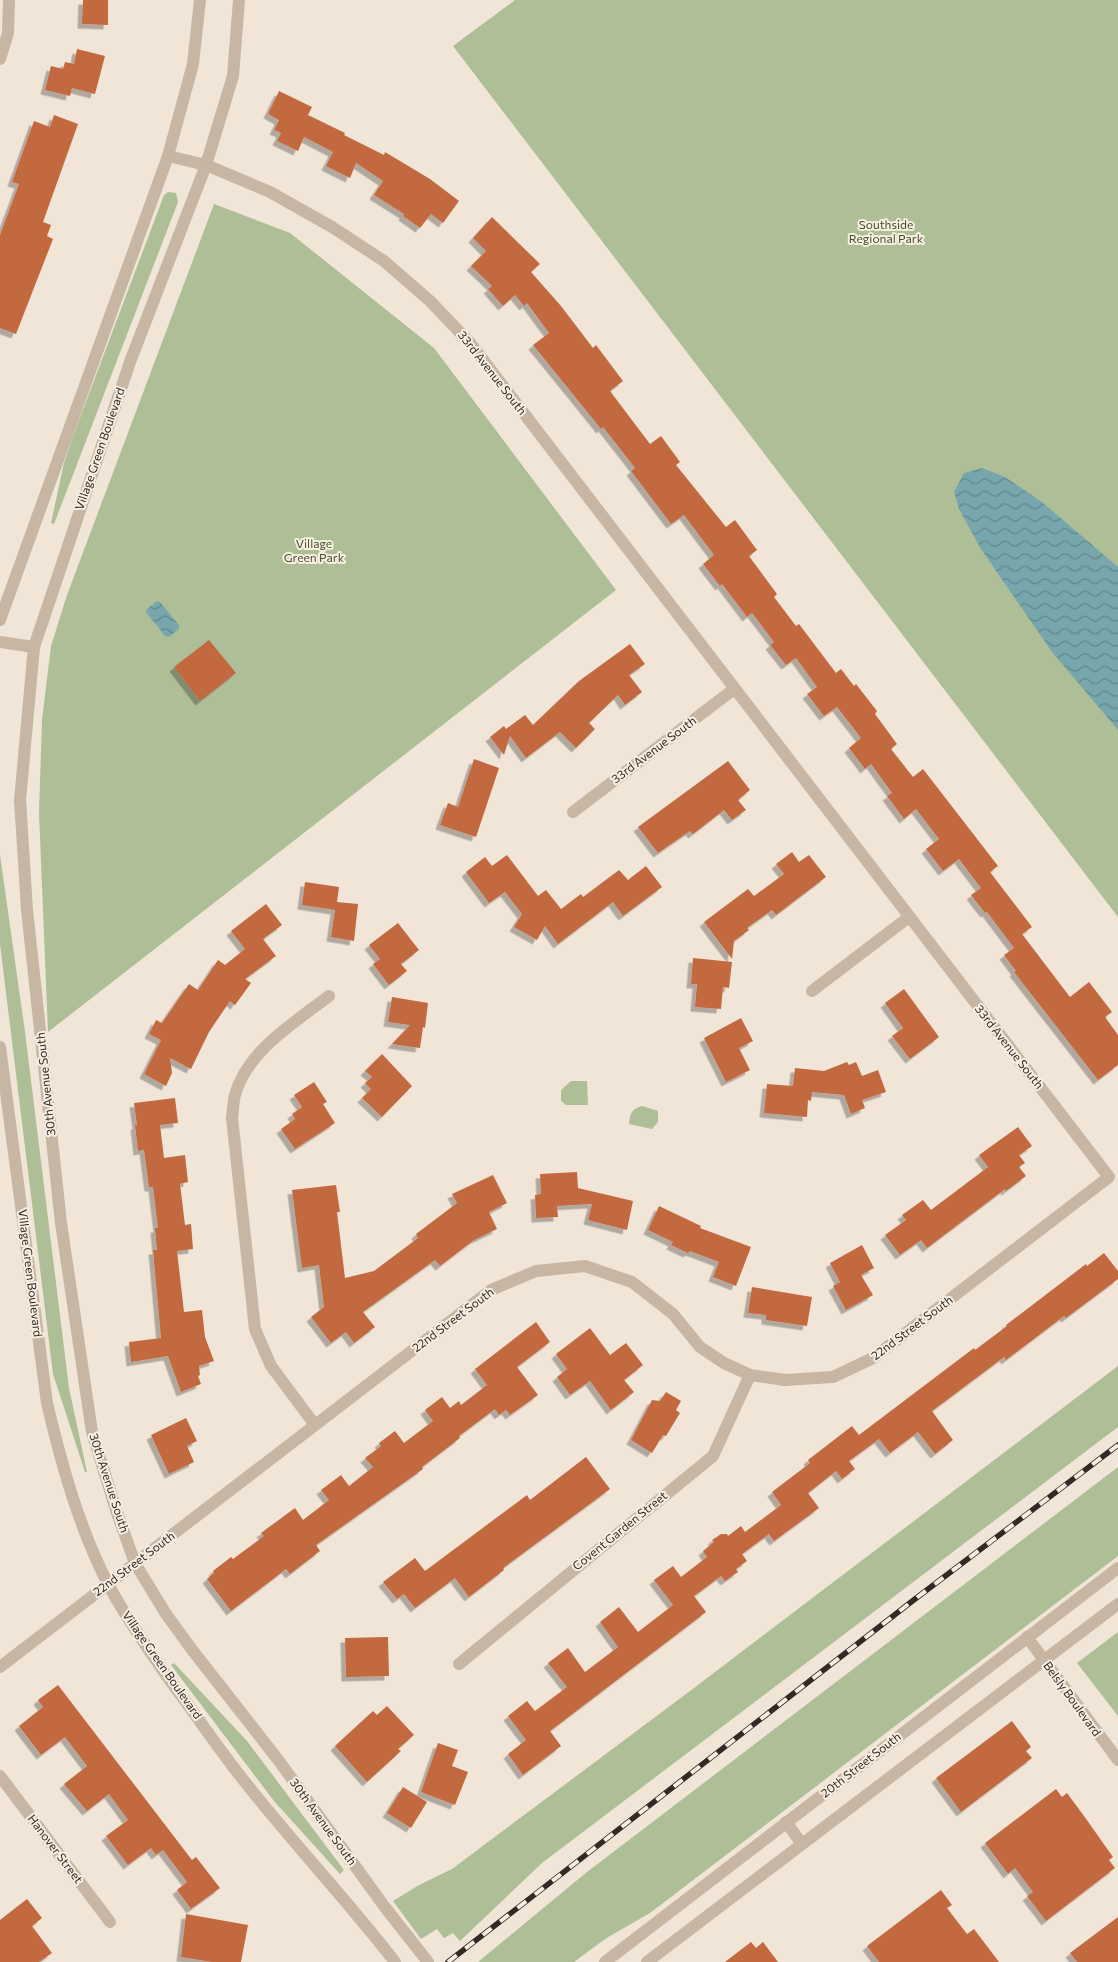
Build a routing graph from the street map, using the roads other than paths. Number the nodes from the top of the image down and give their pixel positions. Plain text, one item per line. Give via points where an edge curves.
1 (9, 0) edge
2 (200, 0) edge
3 (239, 0) edge
4 (0, 59) edge
5 (168, 156) junction
6 (206, 165) junction
7 (0, 620) edge
8 (0, 642) edge
9 (34, 647) junction
10 (734, 689) junction
11 (573, 812) dead end
12 (27, 910) joint
13 (909, 917) junction
14 (812, 991) dead end
15 (329, 996) dead end
16 (0, 1047) edge
17 (1109, 1176) joint
18 (750, 1375) junction
19 (315, 1425) junction
20 (136, 1563) junction
21 (1118, 1568) edge
22 (108, 1584) junction
23 (1118, 1604) edge
24 (1027, 1637) junction
25 (1044, 1661) junction
26 (459, 1664) dead end
27 (0, 1667) edge
28 (1118, 1760) edge
29 (0, 1776) edge
30 (786, 1822) junction
31 (802, 1844) junction
32 (110, 1922) dead end
33 (395, 1962) edge
34 (428, 1962) edge
35 (605, 1962) edge
36 (647, 1962) edge

1 - 4 street via 8,33
2 - 5 street via 192,64
3 - 6 street, Village Green Boulevard via 233,76
5 - 6 street, 33rd Avenue South
5 - 7 street
6 - 9 street, Village Green Boulevard via 130,362
6 - 10 street, 33rd Avenue South via 270,192 332,226 384,261 430,301 470,343
8 - 9 street
9 - 12 street, Village Green Boulevard via 20,800
10 - 11 street, 33rd Avenue South
10 - 13 street, 33rd Avenue South
12 - 20 street, 30th Avenue South via 61,1224 92,1432
13 - 14 street
13 - 17 street, 33rd Avenue South
15 - 19 street via 270,1042 248,1068 235,1095 232,1118 255,1329 271,1366
16 - 22 street, Village Green Boulevard via 47,1403 76,1510
17 - 18 street, 22nd Street South via 873,1358 832,1377 785,1380
18 - 19 street, 22nd Street South via 724,1363 700,1346 672,1314 632,1282 585,1266 536,1271 491,1290
18 - 26 street, Covent Garden Street via 713,1456
19 - 20 street, 22nd Street South
20 - 22 street, 22nd Street South
20 - 34 street, 30th Avenue South via 166,1614 193,1651
21 - 24 street, 20th Street South
22 - 27 street, 22nd Street South
22 - 33 street, Village Green Boulevard via 155,1660 244,1782
23 - 25 street
24 - 25 street, Belsly Boulevard
24 - 30 street, 20th Street South
25 - 28 street, Belsly Boulevard
25 - 31 street
29 - 32 street, Hanover Street
30 - 31 street
30 - 35 street, 20th Street South
31 - 36 street

